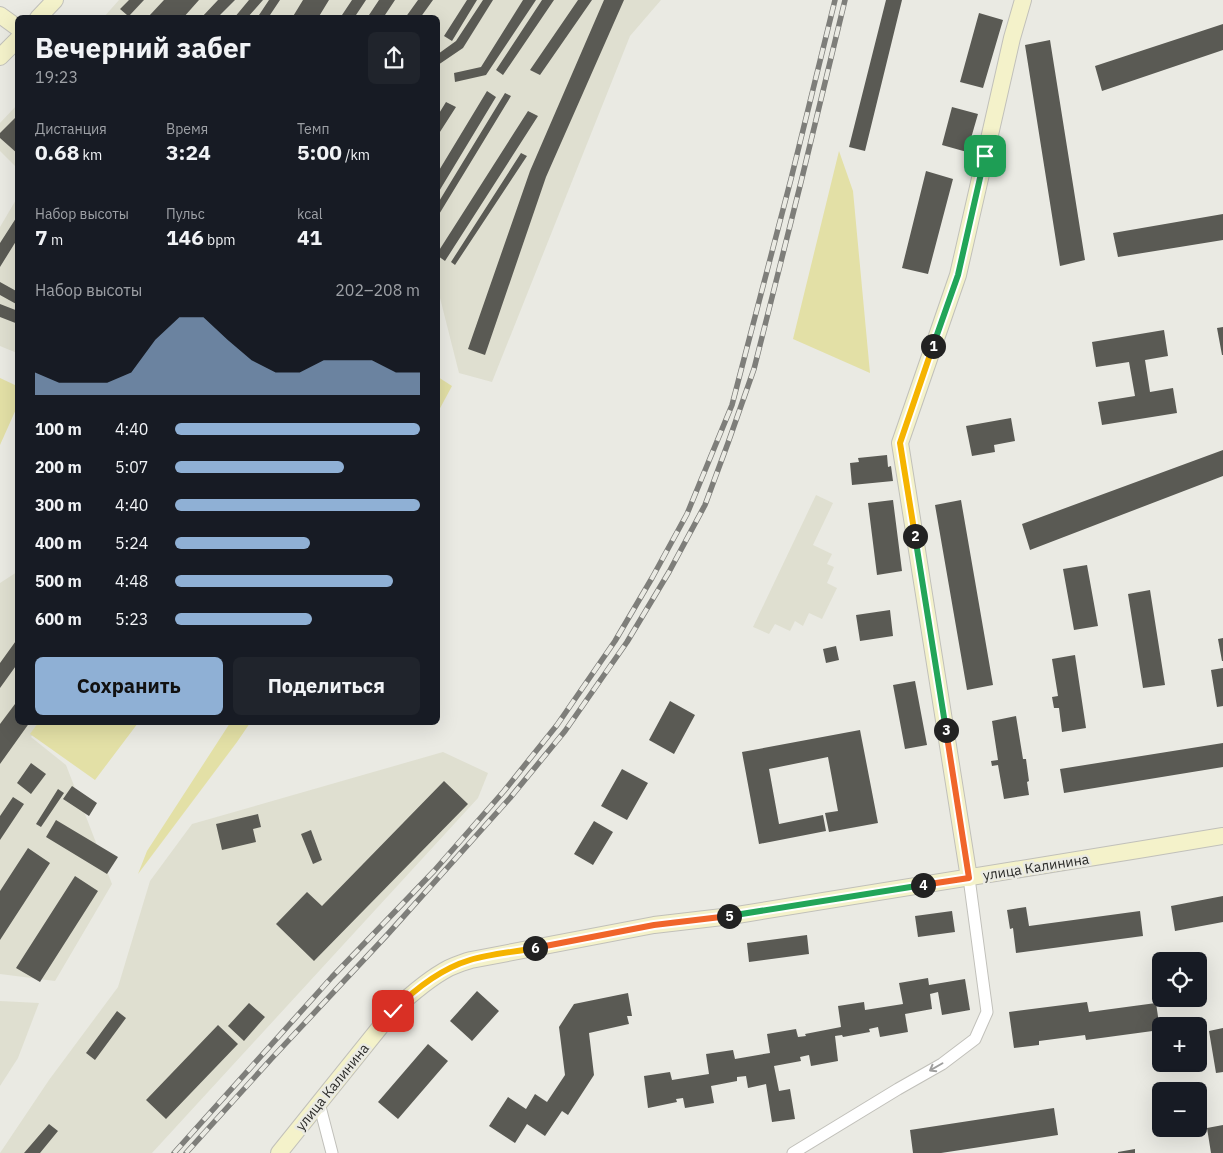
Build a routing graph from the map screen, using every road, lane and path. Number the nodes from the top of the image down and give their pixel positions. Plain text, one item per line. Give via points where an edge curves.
1 (55, 0) edge
2 (1023, 0) edge
3 (41, 15) edge
4 (0, 16) edge
5 (15, 26) edge
6 (15, 42) edge
7 (0, 57) edge
8 (1223, 836) edge
9 (969, 878) junction
10 (319, 1103) junction
11 (279, 1153) edge
12 (332, 1153) edge
13 (793, 1153) edge

1 - 3 main road
2 - 9 main road via 958,275 900,443
4 - 5 main road
6 - 7 main road
8 - 9 main road, улица Калинина
9 - 10 main road, улица Калинина via 654,925 471,960 449,968 412,992
9 -> 13 street via 987,1012 975,1039 942,1064
10 - 11 main road, улица Калинина
10 - 12 street

